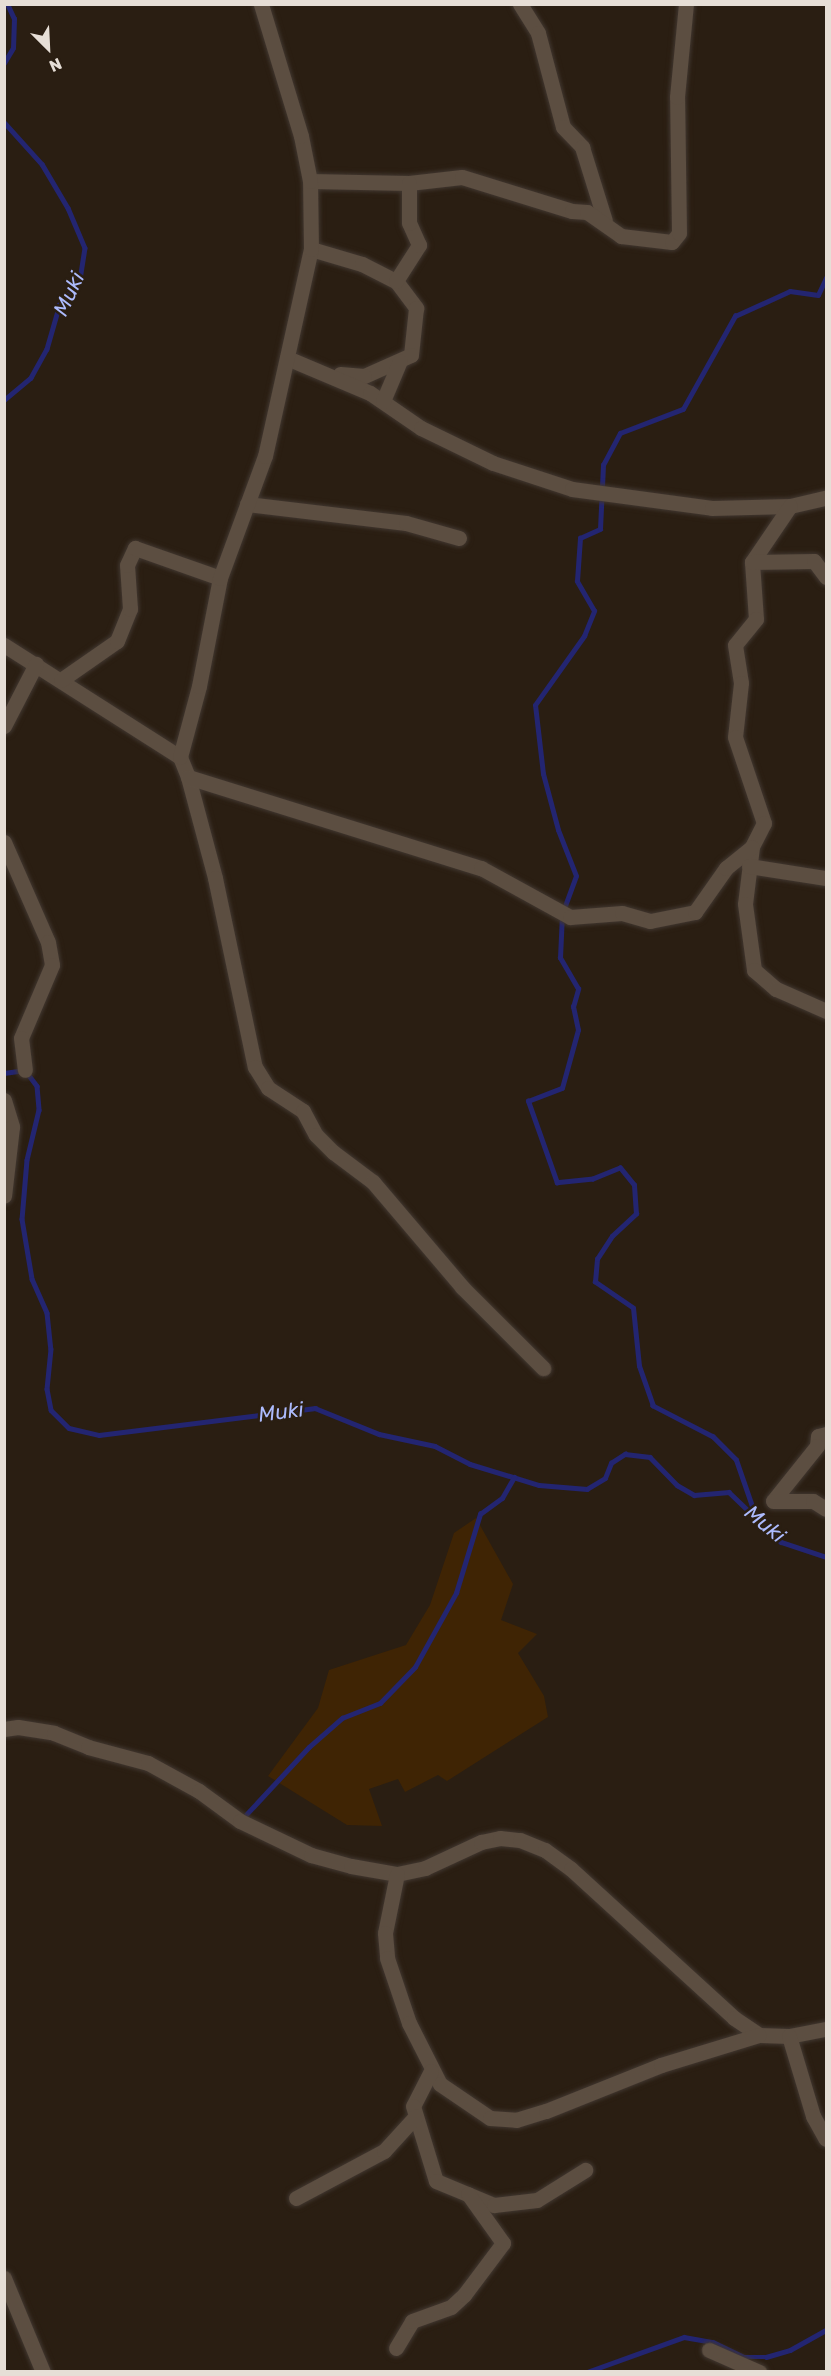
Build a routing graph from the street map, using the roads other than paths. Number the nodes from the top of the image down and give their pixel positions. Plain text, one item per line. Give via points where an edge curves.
1 (261, 4) edge
2 (520, 4) edge
3 (686, 4) edge
4 (310, 181) junction
5 (409, 183) junction
6 (605, 221) junction
7 (310, 249) junction
8 (396, 281) junction
9 (287, 358) junction
10 (400, 361) junction
11 (325, 372) junction
12 (383, 401) junction
13 (826, 498) edge
14 (247, 504) junction
15 (790, 506) junction
16 (459, 538) dead end
17 (752, 562) junction
18 (220, 578) junction
19 (826, 578) edge
20 (4, 645) edge
21 (36, 664) junction
22 (61, 680) junction
23 (4, 726) edge
24 (180, 757) junction
25 (188, 777) junction
26 (4, 842) edge
27 (752, 847) junction
28 (749, 866) junction
29 (826, 878) edge
30 (826, 1011) edge
31 (25, 1070) dead end
32 (4, 1100) edge
33 (4, 1196) edge
34 (543, 1368) dead end
35 (826, 1434) edge
36 (826, 1509) edge
37 (4, 1729) edge
38 (397, 1874) junction
39 (826, 2029) edge
40 (759, 2035) junction
41 (789, 2036) junction
42 (431, 2071) junction
43 (416, 2116) junction
44 (826, 2139) edge
45 (585, 2170) dead end
46 (468, 2194) junction
47 (296, 2198) dead end
48 (6, 2286) edge
49 (396, 2348) dead end
50 (709, 2350) dead end
51 (43, 2372) edge
52 (759, 2372) edge

1 - 4 street via 301,136
2 - 6 street via 537,33 563,127 582,147
3 - 6 street via 677,97 677,238 672,242 631,239 621,236
4 - 5 street
4 - 7 street
5 - 6 street via 450,177 483,181
5 - 8 street via 409,223 419,245
7 - 8 street via 363,264
7 - 9 street
8 - 10 street via 416,308 411,355
9 - 11 street
9 - 14 street via 265,456
10 - 11 street via 364,376
10 - 12 street
11 - 12 street
12 - 15 street via 421,428 493,463 572,489 711,508
13 - 15 street
14 - 16 street via 406,523
14 - 18 street
15 - 17 street
17 - 19 street via 814,561
17 - 27 street via 756,619 735,645 741,683 735,737 764,823
18 - 22 street via 135,548 127,566 130,609 117,641
18 - 24 street via 199,686
20 - 21 street
21 - 22 street
21 - 23 street
22 - 24 street
24 - 25 street
25 - 27 street via 481,868 570,917 622,913 650,921 695,912 726,868
25 - 34 street via 255,1066 268,1088 303,1111 316,1135 373,1182 462,1287
26 - 31 street via 48,942 52,965 21,1038
27 - 28 street
28 - 29 street
28 - 30 street via 745,904 751,965 776,988
32 - 33 street via 12,1127
35 - 36 street via 818,1436 817,1446 773,1501 813,1501
37 - 38 street via 18,1727 54,1733 88,1748 148,1763 199,1791 240,1821 311,1855
38 - 40 street via 425,1868 481,1842 500,1838 544,1850 734,2018
38 - 42 street via 385,1933 387,1958 409,2023
39 - 41 street
40 - 41 street
40 - 42 street via 661,2065 581,2099 516,2120 490,2118 440,2084
41 - 44 street via 813,2116
42 - 43 street via 413,2106
43 - 46 street via 436,2181
43 - 47 street via 384,2151
45 - 46 street via 537,2200 494,2205
46 - 49 street via 503,2243 464,2295 451,2307 412,2320
48 - 51 street
50 - 52 street

